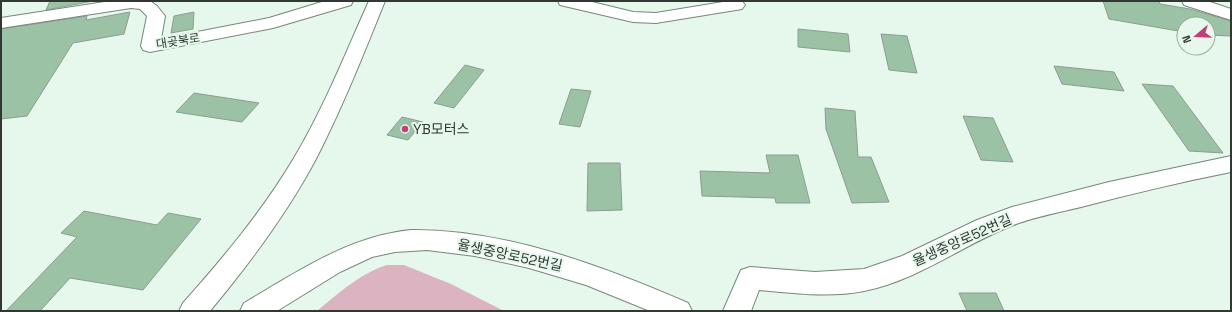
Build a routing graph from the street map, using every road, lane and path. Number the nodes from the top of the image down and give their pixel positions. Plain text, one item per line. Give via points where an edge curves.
1 (345, 1) edge
2 (378, 1) edge
3 (566, 1) edge
4 (1190, 1) edge
5 (736, 5) dead end
6 (1231, 15) edge
7 (1, 23) edge
8 (1231, 164) edge
9 (193, 311) edge
10 (254, 311) edge
11 (678, 311) edge
12 (737, 311) edge

1 - 7 street, 대곶북로 via 273,23 150,46 156,16 144,3 131,2
2 - 9 street via 318,134 279,202 222,279
3 - 5 street via 633,17 656,18
4 - 6 street
8 - 12 street, 율생중앙로52번길 via 1043,207 1001,221 921,260 879,276 845,282 750,278
10 - 11 street, 율생중앙로52번길 via 355,254 380,245 425,241 474,245 547,262 608,281

